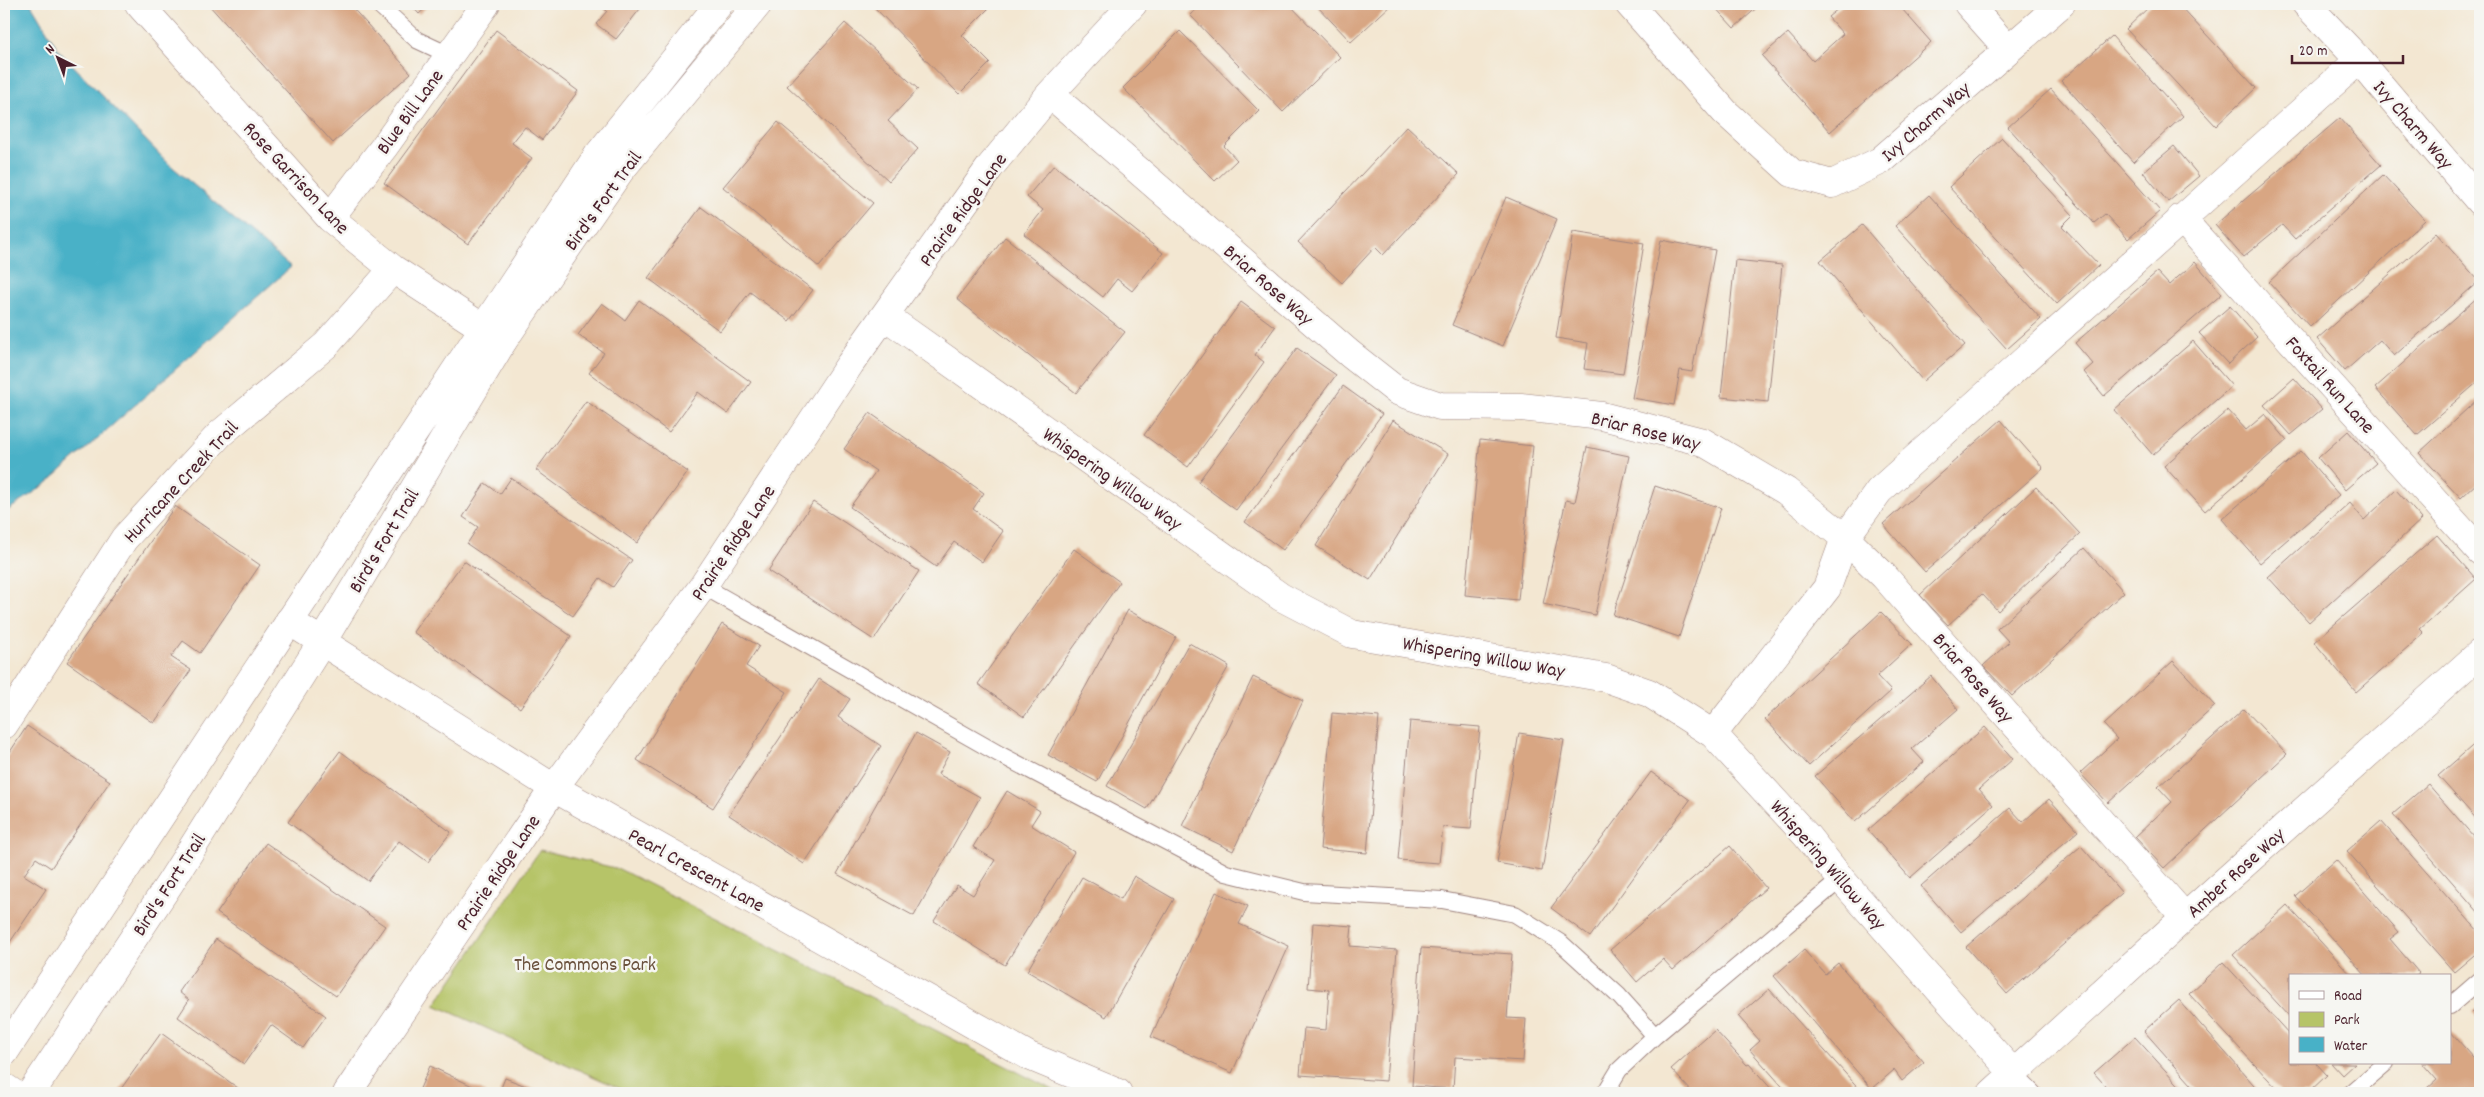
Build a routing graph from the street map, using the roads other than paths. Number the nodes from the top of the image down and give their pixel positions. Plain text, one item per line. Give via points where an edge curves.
1 (139, 4) edge
2 (378, 4) edge
3 (486, 4) edge
4 (718, 4) edge
5 (758, 4) edge
6 (1133, 4) edge
7 (1629, 4) edge
8 (1968, 4) edge
9 (2061, 4) edge
10 (2306, 4) edge
11 (2008, 49) junction
12 (449, 55) junction
13 (2359, 60) junction
14 (1050, 94) junction
15 (2480, 202) edge
16 (330, 218) junction
17 (2181, 218) junction
18 (393, 269) junction
19 (884, 316) junction
20 (493, 333) junction
21 (1845, 538) junction
22 (2480, 551) edge
23 (704, 586) junction
24 (289, 621) junction
25 (322, 642) junction
26 (2480, 654) edge
27 (4, 725) edge
28 (1713, 734) junction
29 (554, 788) junction
30 (1841, 879) junction
31 (2185, 917) junction
32 (2480, 980) edge
33 (2452, 1004) edge
34 (1655, 1036) junction
35 (4, 1053) edge
36 (2385, 1064) edge
37 (2014, 1074) junction
38 (4, 1087) edge
39 (13, 1093) edge
40 (31, 1093) edge
41 (347, 1093) edge
42 (1118, 1093) edge
43 (1605, 1093) edge
44 (1992, 1093) edge
45 (2033, 1093) edge
46 (2352, 1093) edge

1 - 16 street, Rose Garrison Lane
2 - 12 lane via 417,40
3 - 12 street, Blue Bill Lane
4 - 20 street, Bird's Fort Trail via 598,155
5 - 20 street, Bird's Fort Trail via 620,171
6 - 14 street, Prairie Ridge Lane
7 - 11 street, Ivy Charm Way via 1725,112 1792,173 1832,184 1880,161
8 - 11 street
9 - 11 street, Ivy Charm Way
10 - 13 street, Ivy Charm Way
12 - 16 street, Blue Bill Lane
13 - 15 street, Ivy Charm Way
13 - 17 street
14 - 19 street, Prairie Ridge Lane via 990,167
14 - 21 street, Briar Rose Way via 1350,354 1398,391 1440,406 1521,407 1602,416 1703,442 1786,491
16 - 18 street, Rose Garrison Lane
17 - 21 street via 1879,491
17 - 22 street, Foxtail Run Lane
18 - 20 street, Rose Garrison Lane
18 - 27 street, Hurricane Creek Trail via 326,345 220,434 124,540
19 - 23 street, Prairie Ridge Lane
19 - 28 street, Whispering Willow Way via 1281,597 1352,634 1606,678 1649,693
20 - 24 street, Bird's Fort Trail
20 - 25 street, Bird's Fort Trail
21 - 28 street via 1828,588
21 - 31 street, Briar Rose Way via 1884,576
23 - 29 street, Prairie Ridge Lane
23 - 34 lane via 999,754 1226,872 1304,892 1442,900 1515,914 1561,943 1619,996
24 - 25 street, Pearl Crescent Lane
24 - 35 street, Bird's Fort Trail
25 - 29 street, Pearl Crescent Lane
25 - 40 street, Bird's Fort Trail via 170,883
26 - 31 street, Amber Rose Way
28 - 30 street, Whispering Willow Way via 1806,835
29 - 41 street, Prairie Ridge Lane
29 - 42 street, Pearl Crescent Lane via 1029,1056
30 - 34 lane
30 - 37 street, Whispering Willow Way
31 - 37 street, Amber Rose Way
32 - 33 lane
34 - 43 lane via 1619,1070
36 - 46 lane
37 - 44 street, Amber Rose Way
37 - 45 lane
38 - 39 street

